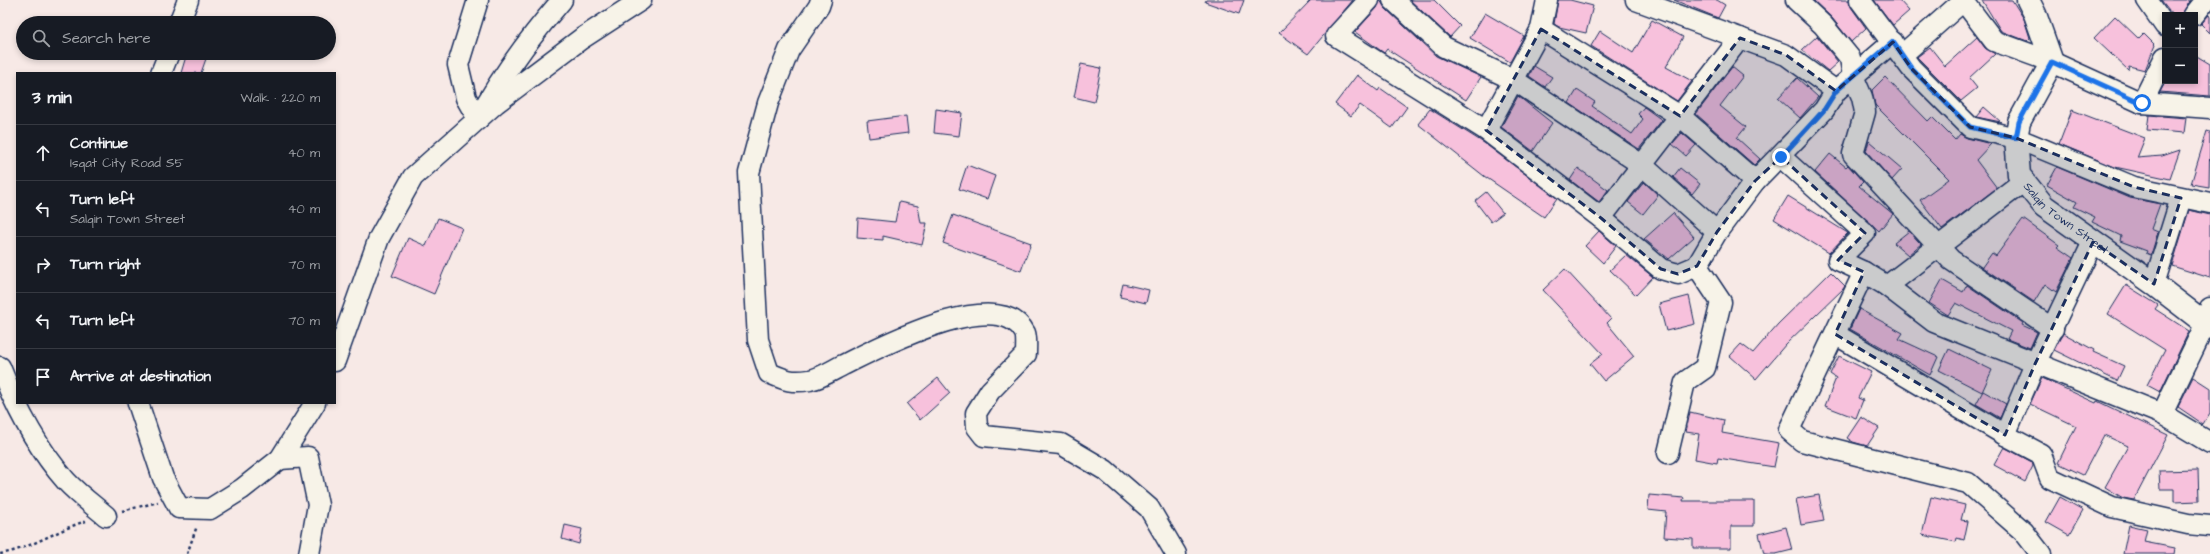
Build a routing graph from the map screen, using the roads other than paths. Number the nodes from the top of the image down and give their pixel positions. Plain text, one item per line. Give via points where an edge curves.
1 (188, 0) edge
2 (478, 0) edge
3 (562, 0) edge
4 (641, 0) edge
5 (821, 0) edge
6 (1369, 0) edge
7 (1393, 0) edge
8 (1547, 0) edge
9 (1636, 0) edge
10 (1796, 0) edge
11 (1860, 0) edge
12 (1963, 0) edge
13 (2028, 0) edge
14 (2147, 0) edge
15 (182, 16) edge
16 (2162, 22) edge
17 (1541, 29) junction
18 (1740, 38) junction
19 (1897, 49) junction
20 (166, 60) edge
21 (2052, 62) junction
22 (2162, 63) edge
23 (161, 72) edge
24 (1853, 76) junction
25 (1514, 80) junction
26 (1836, 91) junction
27 (2142, 103) junction
28 (2210, 108) edge
29 (1680, 116) junction
30 (478, 119) junction
31 (1486, 130) junction
32 (2016, 138) junction
33 (1781, 157) junction
34 (1642, 165) junction
35 (2024, 181) junction
36 (1755, 182) junction
37 (2181, 198) junction
38 (2210, 203) edge
39 (1601, 218) junction
40 (1717, 232) junction
41 (2093, 242) junction
42 (1937, 247) junction
43 (1697, 266) junction
44 (1864, 272) junction
45 (2154, 284) junction
46 (1887, 286) junction
47 (2208, 320) edge
48 (2053, 329) junction
49 (1835, 334) junction
50 (336, 358) edge
51 (2035, 364) junction
52 (0, 367) edge
53 (138, 404) edge
54 (314, 404) edge
55 (2162, 414) junction
56 (2005, 435) junction
57 (2210, 443) edge
58 (1668, 453) dead end
59 (280, 459) junction
60 (106, 516) dead end
61 (2210, 526) edge
62 (309, 554) edge
63 (1176, 554) edge
64 (2041, 554) edge

1 - 15 street
2 - 30 street via 458,65 461,87
3 - 30 street via 542,23 494,90
4 - 30 street via 581,39
5 - 63 street via 789,50 768,103 749,172 758,340 769,373 789,382 812,380 914,332 960,318 994,313 1015,321 1025,334 1026,354 990,391 976,413 977,427 984,436 1061,444 1105,470 1148,508
6 - 31 street via 1336,36
7 - 25 street via 1444,47
8 - 17 street
9 - 18 street
10 - 24 street via 1823,25 1850,58
11 - 19 street
12 - 19 street
12 - 21 street via 1994,41
13 - 21 main road
14 - 16 street
17 - 25 street
17 - 29 street
18 - 26 street via 1786,55
18 - 29 street
19 - 24 street
19 - 32 street via 1911,68 1970,127
20 - 23 street
21 - 27 street
21 - 32 main road, Salqin Town Street via 2019,122
22 - 27 street
24 - 26 street
24 - 42 street via 1865,112 1853,154
25 - 31 street
25 - 34 street
26 - 33 street via 1824,110
27 - 28 street
29 - 34 street
29 - 36 street
30 - 50 street via 414,177 378,238
31 - 39 street
32 - 35 main road, Salqin Town Street via 2019,175
32 - 37 street via 2134,187
33 - 36 street
33 - 44 street via 1865,233 1838,260
34 - 39 street
34 - 40 street
35 - 41 main road, Salqin Town Street via 2044,206
35 - 42 street
36 - 40 street
37 - 38 street
37 - 45 street
39 - 43 street via 1661,269 1678,274
40 - 43 street
41 - 45 main road, Salqin Town Street
41 - 48 street
42 - 46 street
42 - 48 street via 1957,265
43 - 58 street via 1721,302 1705,368 1685,382
44 - 46 street
44 - 49 street
45 - 47 main road, Salqin Town Street
46 - 51 street via 1934,322
47 - 55 street
48 - 51 street
49 - 56 street
49 - 64 street via 1789,430 1802,441 1968,483 2024,532
51 - 55 street
51 - 56 street
52 - 60 street via 12,397 30,430 62,475
53 - 59 street via 163,478 179,508 210,509 242,489
54 - 59 street
55 - 57 street
56 - 61 street via 2041,454 2050,478 2112,507 2188,524
59 - 62 street via 308,457 318,505

